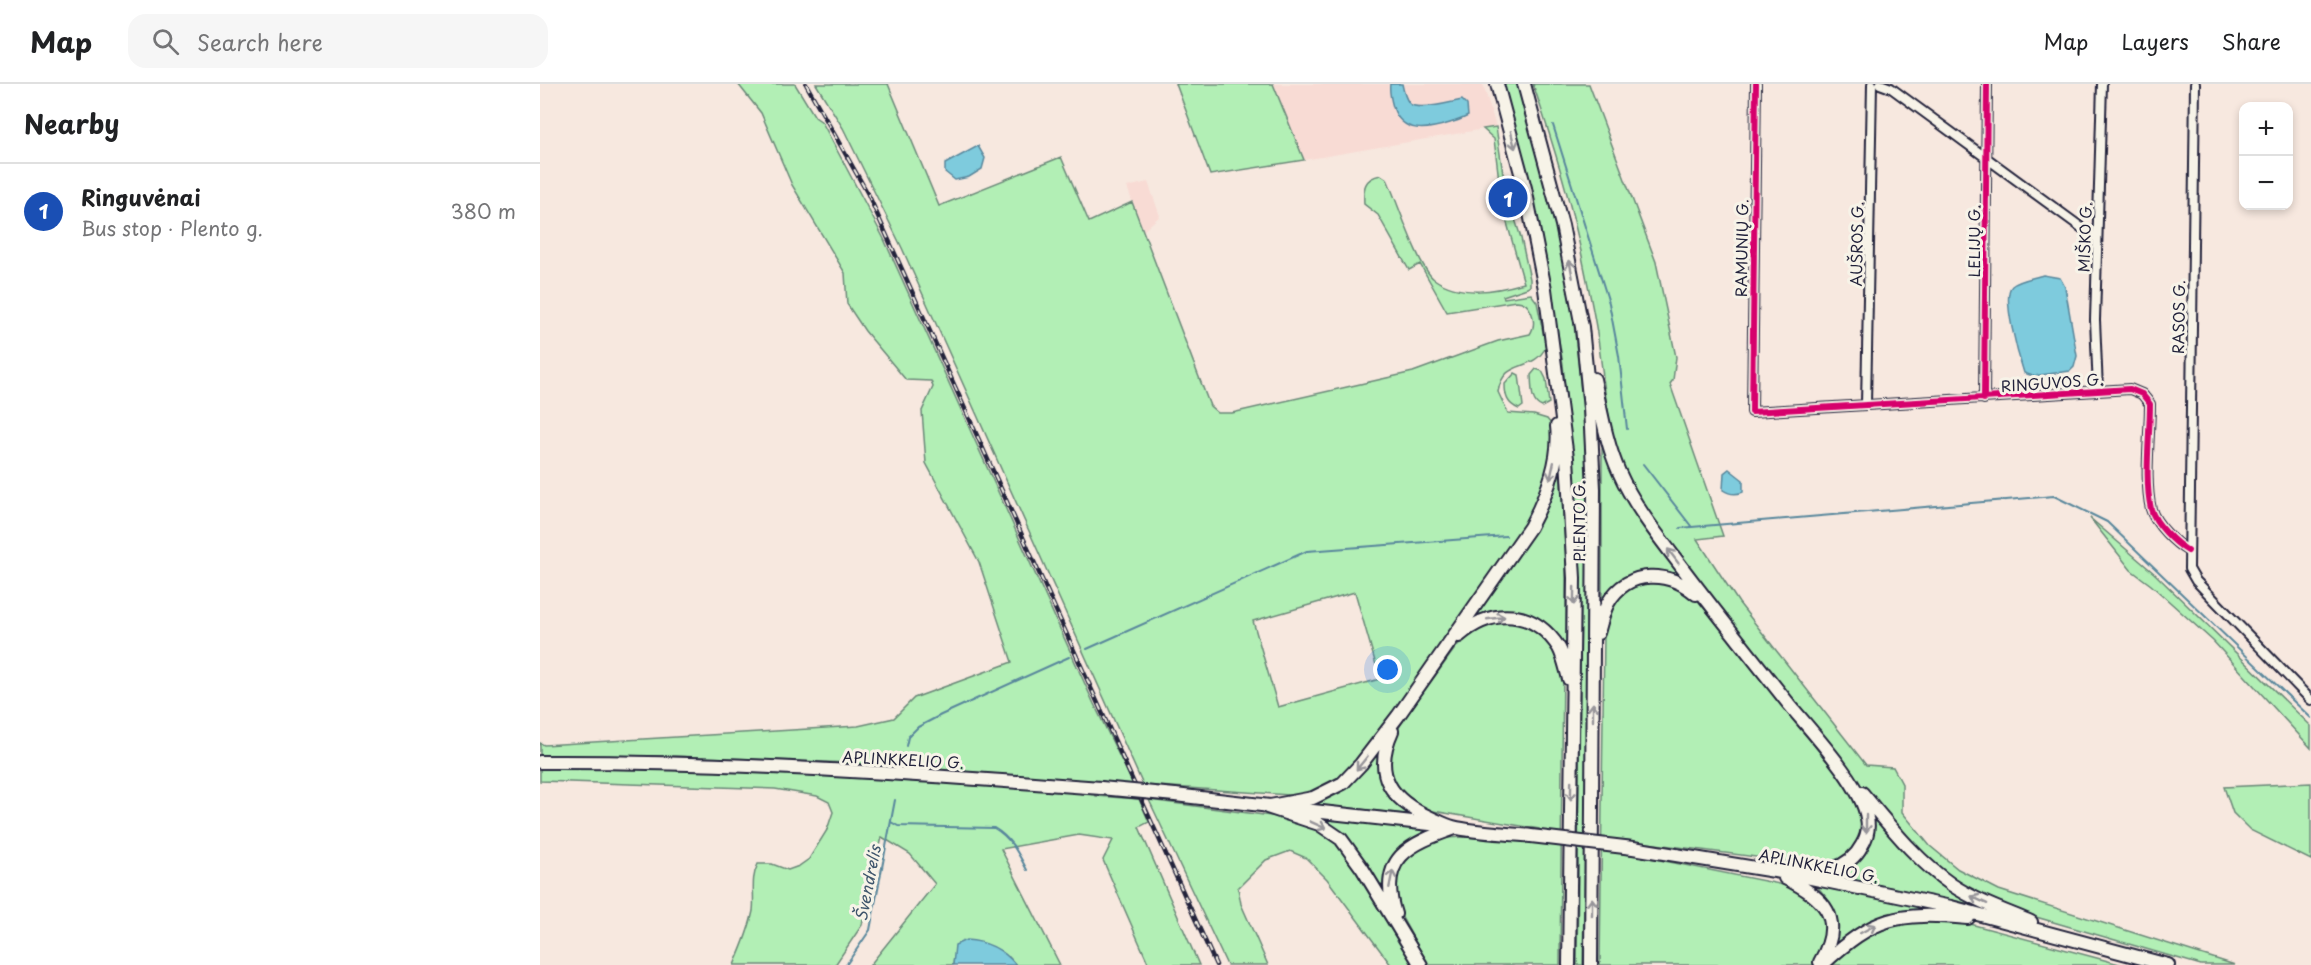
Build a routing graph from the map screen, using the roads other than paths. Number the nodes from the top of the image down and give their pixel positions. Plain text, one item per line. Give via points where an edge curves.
1 (1497, 84) edge
2 (1524, 84) edge
3 (1756, 84) edge
4 (1872, 84) edge
5 (1880, 84) edge
6 (1987, 84) edge
7 (2102, 84) edge
8 (2195, 84) edge
9 (1986, 158) junction
10 (2097, 239) junction
11 (1582, 327) junction
12 (1554, 350) junction
13 (2098, 390) junction
14 (1984, 399) junction
15 (1866, 405) junction
16 (1752, 412) joint
17 (2188, 550) junction
18 (1734, 636) junction
19 (1447, 647) junction
20 (1593, 649) junction
21 (1573, 691) junction
22 (2311, 700) edge
23 (1398, 717) junction
24 (540, 762) edge
25 (1843, 772) junction
26 (1267, 806) junction
27 (1455, 827) junction
28 (1771, 871) junction
29 (1787, 873) junction
30 (1997, 920) junction
31 (1402, 935) junction
32 (2072, 938) junction
33 (1568, 961) edge
34 (1421, 965) edge
35 (1591, 965) edge
36 (1820, 965) edge
37 (2168, 965) edge

1 -> 12 highway, PLENTO G. via 1525,188
11 -> 2 highway, PLENTO G. via 1562,225
3 - 16 street, RAMUNIŲ G.
4 - 15 street, AUŠROS G.
5 - 9 street via 1891,88
6 - 9 street, LELIJŲ G.
7 - 10 street, MIŠKO G.
8 - 17 street, RASOS G.
9 - 10 street
9 - 14 street, LELIJŲ G.
10 - 13 street, MIŠKO G.
18 -> 11 highway via 1642,515 1629,492 1609,444
11 - 20 highway, PLENTO G. via 1594,489
12 -> 19 highway via 1552,373 1558,431 1544,502
12 -> 21 highway, PLENTO G. via 1571,517
13 - 14 street, RINGUVOS G.
13 - 17 street, RINGUVOS G. via 2130,389 2142,394 2150,404 2151,511 2175,542
14 - 15 street, RINGUVOS G.
15 - 16 street, RINGUVOS G.
17 - 22 street, RASOS G. via 2189,569 2196,581
18 - 20 highway via 1687,586 1676,579 1648,576 1628,583 1609,601
18 - 25 highway
19 -> 21 highway via 1480,621 1495,617 1524,619 1550,636 1560,651
19 - 23 highway
35 -> 20 highway, PLENTO G.
21 -> 33 highway, PLENTO G.
23 -> 26 highway via 1343,783 1313,798
23 - 27 highway via 1384,756 1388,783 1405,805
24 - 26 highway, APLINKKELIO G., bridge via 947,776
25 -> 29 highway via 1868,820 1864,842 1839,868
32 -> 25 highway via 1972,897 1938,874 1910,849
26 - 27 highway, APLINKKELIO G.
26 -> 31 highway via 1319,824 1341,839
27 - 28 highway, APLINKKELIO G., bridge
31 -> 27 highway via 1389,896 1394,867 1411,846
28 - 29 highway, APLINKKELIO G.
28 - 36 highway via 1809,890 1827,911 1831,936
29 - 30 highway, APLINKKELIO G.
30 - 32 highway, APLINKKELIO G.
36 -> 30 highway via 1853,938 1890,920 1922,915
31 - 34 highway
32 - 37 highway, APLINKKELIO G.

